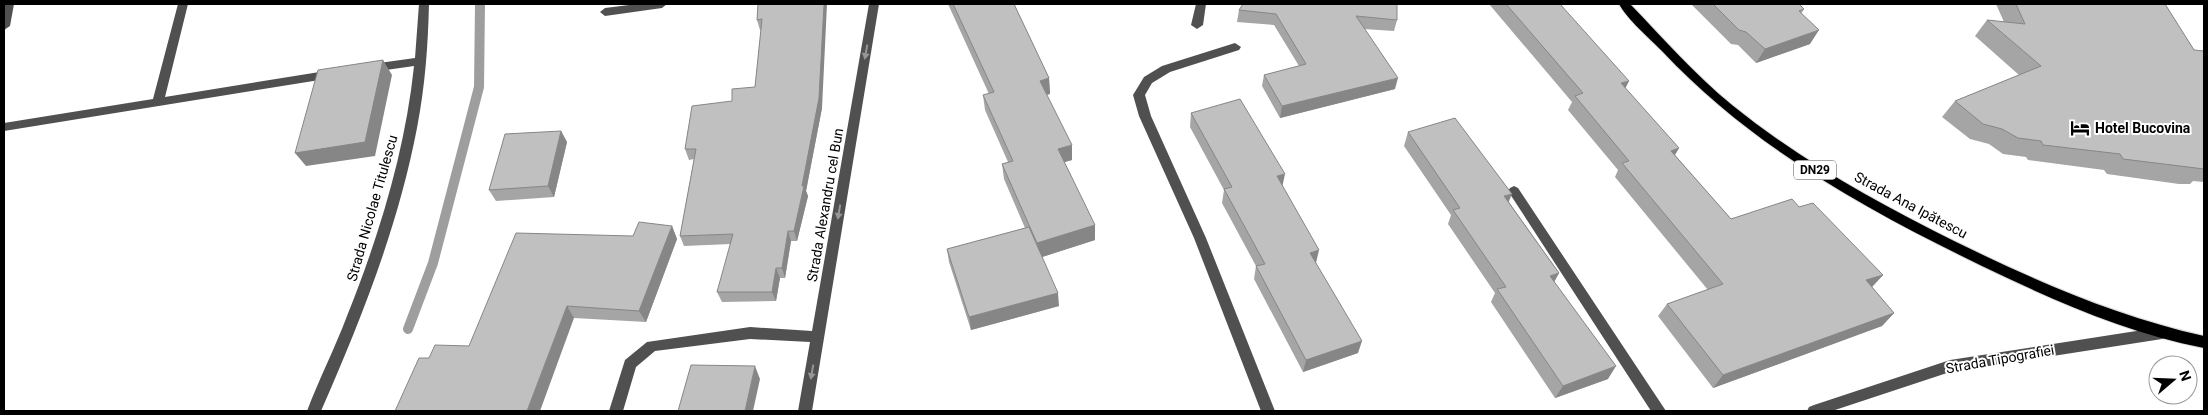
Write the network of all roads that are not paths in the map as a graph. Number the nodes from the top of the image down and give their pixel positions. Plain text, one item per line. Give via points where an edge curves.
1 (9, 4) edge
2 (183, 4) edge
3 (424, 4) edge
4 (662, 4) edge
5 (874, 4) edge
6 (1201, 4) edge
7 (1624, 4) edge
8 (606, 12) dead end
9 (1197, 25) dead end
10 (4, 26) edge
11 (1235, 47) dead end
12 (420, 61) junction
13 (362, 70) edge
14 (342, 73) edge
15 (158, 101) junction
16 (4, 127) edge
17 (1514, 191) dead end
18 (2162, 333) junction
19 (818, 336) junction
20 (2204, 342) edge
21 (314, 411) edge
22 (616, 411) edge
23 (805, 411) edge
24 (1268, 411) edge
25 (1659, 411) edge
26 (1814, 411) edge

1 - 10 street
2 - 15 street
3 - 12 street, Strada Nicolae Titulescu
4 - 8 street
5 -> 19 street, Strada Alexandru cel Bun
6 - 9 street
7 - 18 main road, Strada Ana Ipătescu / DN29 via 1728,108 1833,182 1902,222 2040,289 2099,313
11 - 24 street via 1166,69 1148,80 1139,95
12 - 13 street
12 - 21 street, Strada Nicolae Titulescu via 407,148 375,261
14 - 15 street
15 - 16 street
17 - 25 street
18 - 20 main road, Strada Ana Ipătescu / DN29
18 - 26 street, Strada Tipografiei via 1950,366
19 - 22 street via 750,333 652,346 630,364
19 -> 23 street, Strada Alexandru cel Bun

